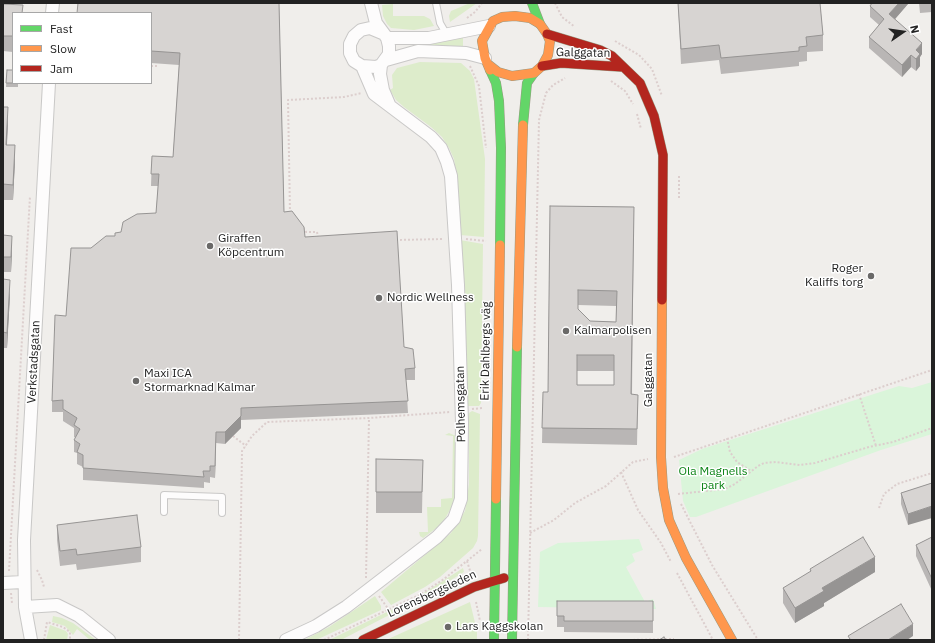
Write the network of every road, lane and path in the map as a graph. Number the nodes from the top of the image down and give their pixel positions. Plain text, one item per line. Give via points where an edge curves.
1 (371, 3) edge
2 (436, 3) edge
3 (482, 3) edge
4 (532, 3) edge
5 (555, 3) edge
6 (501, 8) dead end
7 (466, 18) dead end
8 (491, 24) junction
9 (540, 24) junction
10 (361, 30) junction
11 (580, 30) dead end
12 (547, 34) junction
13 (384, 35) junction
14 (447, 35) junction
15 (487, 61) junction
16 (384, 62) junction
17 (468, 63) dead end
18 (152, 66) edge
19 (157, 66) dead end
20 (362, 66) junction
21 (542, 66) junction
22 (623, 67) junction
23 (534, 73) junction
24 (569, 77) dead end
25 (605, 79) dead end
26 (48, 84) edge
27 (288, 100) dead end
28 (390, 105) junction
29 (642, 131) dead end
30 (486, 155) dead end
31 (290, 220) edge
32 (302, 226) edge
33 (455, 238) junction
34 (390, 240) edge
35 (318, 242) edge
36 (486, 248) dead end
37 (932, 370) edge
38 (859, 394) junction
39 (483, 400) dead end
40 (461, 411) junction
41 (369, 418) junction
42 (932, 428) edge
43 (233, 436) dead end
44 (727, 438) junction
45 (246, 446) junction
46 (876, 446) junction
47 (676, 457) junction
48 (661, 458) junction
49 (676, 464) dead end
50 (751, 471) junction
51 (621, 472) junction
52 (932, 473) edge
53 (678, 487) dead end
54 (678, 494) junction
55 (879, 508) dead end
56 (164, 512) dead end
57 (222, 513) dead end
58 (530, 533) junction
59 (481, 549) dead end
60 (672, 563) dead end
61 (675, 570) dead end
62 (513, 576) junction
63 (494, 579) junction
64 (23, 582) junction
65 (3, 583) edge
66 (372, 586) junction
67 (477, 604) dead end
68 (25, 607) junction
69 (389, 610) junction
70 (480, 622) dead end
71 (674, 639) dead end
72 (31, 640) edge
73 (44, 640) edge
74 (70, 640) edge
75 (109, 640) edge
76 (239, 640) edge
77 (286, 640) edge
78 (324, 640) edge
79 (363, 640) edge
80 (494, 640) edge
81 (512, 640) edge
82 (528, 640) edge
83 (629, 640) edge
84 (633, 640) edge
85 (713, 640) edge
86 (732, 640) edge
87 (758, 640) edge

1 - 10 street
1 - 13 street via 376,22
2 - 14 lane via 440,23
3 - 7 path
4 - 9 main road
5 - 11 path via 562,17
6 - 8 main road, Erik Dahlbergs väg
8 - 9 main road via 502,17 515,16 530,18
8 - 14 street
8 - 15 main road, Erik Dahlbergs väg via 482,41
9 - 12 main road
10 - 13 street via 370,28
10 - 20 street via 350,44 352,57
12 - 21 main road via 550,48
12 - 22 main road, Galggatan via 600,50 612,56
13 - 14 street via 406,39
13 - 16 street via 390,46
15 - 16 street via 466,53 418,51
15 - 23 main road via 498,72 512,76
15 - 63 main road, Erik Dahlbergs väg via 496,83 499,100 501,148
16 - 20 street via 370,68
16 - 28 street, Polhemsgatan via 380,74 382,88
17 - 30 path via 479,86
18 - 19 path
20 - 28 street, Polhemsgatan via 374,94
21 - 22 main road, Galggatan via 560,63
21 - 23 main road
22 - 48 main road, Galggatan via 643,88 654,116 663,156
23 - 62 main road via 527,83 524,94 520,146
24 - 58 path via 558,81 546,93 540,120
25 - 29 path via 616,83 625,91
26 - 64 street, Verkstadsgatan
27 - 31 path
28 - 33 street, Polhemsgatan via 431,137 447,162 451,176
32 - 35 path via 306,232 318,232
33 - 34 path
33 - 36 path via 486,241
33 - 40 street, Polhemsgatan
37 - 38 path
38 - 44 path
38 - 46 path
39 - 40 path via 483,408
40 - 41 path
40 - 66 street, Polhemsgatan via 461,499 454,519 437,536
41 - 45 path via 267,422 252,436
41 - 66 path via 366,577
42 - 46 path
43 - 45 path
44 - 47 path
44 - 50 path via 730,452 738,462
45 - 76 path via 242,451
46 - 50 path via 832,460 800,466 764,463
47 - 48 path
47 - 49 path
48 - 51 path via 633,462
48 - 86 main road, Galggatan via 662,488 669,520 686,558
50 - 54 path via 725,489
51 - 58 path via 606,486
51 - 60 path via 638,510
52 - 55 path via 897,484 884,494
53 - 54 path
54 - 87 path via 712,565
56 - 57 lane via 164,496 186,496 222,497
58 - 82 path
59 - 69 path via 444,579
61 - 85 path
62 - 63 main road, Lorensbergsleden
62 - 81 main road
63 - 79 main road, Lorensbergsleden
63 - 80 main road, Erik Dahlbergs väg
64 - 65 street
64 - 68 street, Verkstadsgatan
66 - 69 path
66 - 77 street, Polhemsgatan via 316,626
67 - 70 path
68 - 72 street, Verkstadsgatan
68 - 75 street via 57,605 79,616
69 - 78 path
71 - 84 path
73 - 74 path via 47,622 70,632
83 - 84 path

